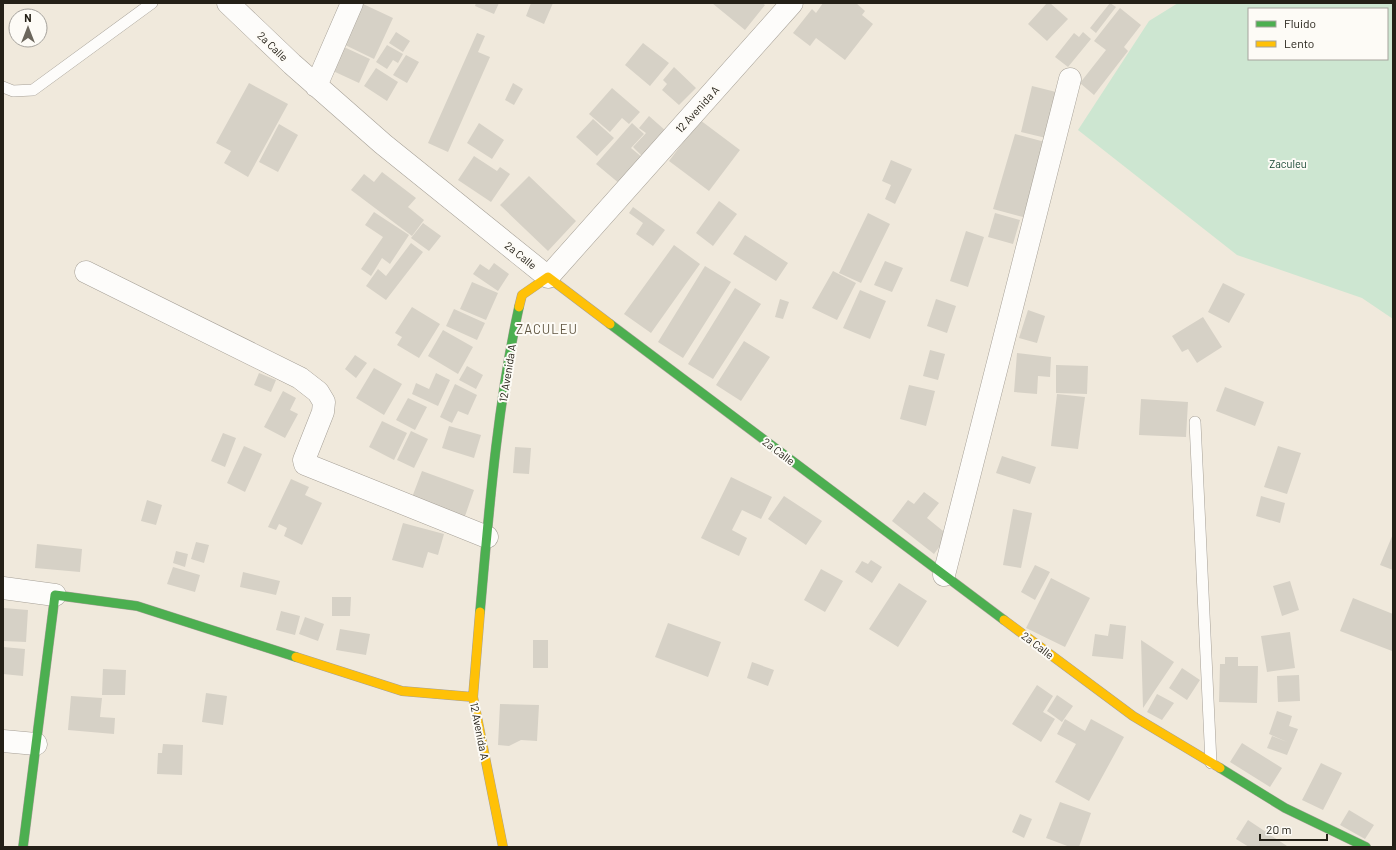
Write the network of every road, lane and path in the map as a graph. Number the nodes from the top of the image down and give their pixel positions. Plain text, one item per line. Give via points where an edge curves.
1 (152, 3) edge
2 (228, 3) edge
3 (352, 3) edge
4 (792, 3) edge
5 (1070, 79) dead end
6 (316, 86) junction
7 (3, 87) edge
8 (86, 272) dead end
9 (548, 277) junction
10 (1195, 422) dead end
11 (487, 537) junction
12 (944, 575) junction
13 (3, 588) edge
14 (55, 595) junction
15 (473, 697) junction
16 (3, 741) edge
17 (36, 744) junction
18 (1211, 763) junction
19 (23, 847) edge
20 (503, 847) edge
21 (1366, 847) edge

1 - 7 lane via 33,90 12,91
2 - 6 street, 2a Calle
3 - 6 street
4 - 9 street, 12 Avenida A
5 - 12 street
6 - 9 street, 2a Calle via 383,144
8 - 11 street via 300,378 318,392 324,402 324,412 304,460 306,464
9 - 11 street, 12 Avenida A via 522,295 517,316 509,353 494,460
9 - 12 street, 2a Calle
10 - 18 lane
11 - 15 street, 12 Avenida A
12 - 18 street, 2a Calle via 1133,716
13 - 14 street
14 - 15 street via 137,606 402,691
14 - 17 street
15 - 20 street, 12 Avenida A
16 - 17 street
17 - 19 street
18 - 21 street, 2a Calle via 1285,808

